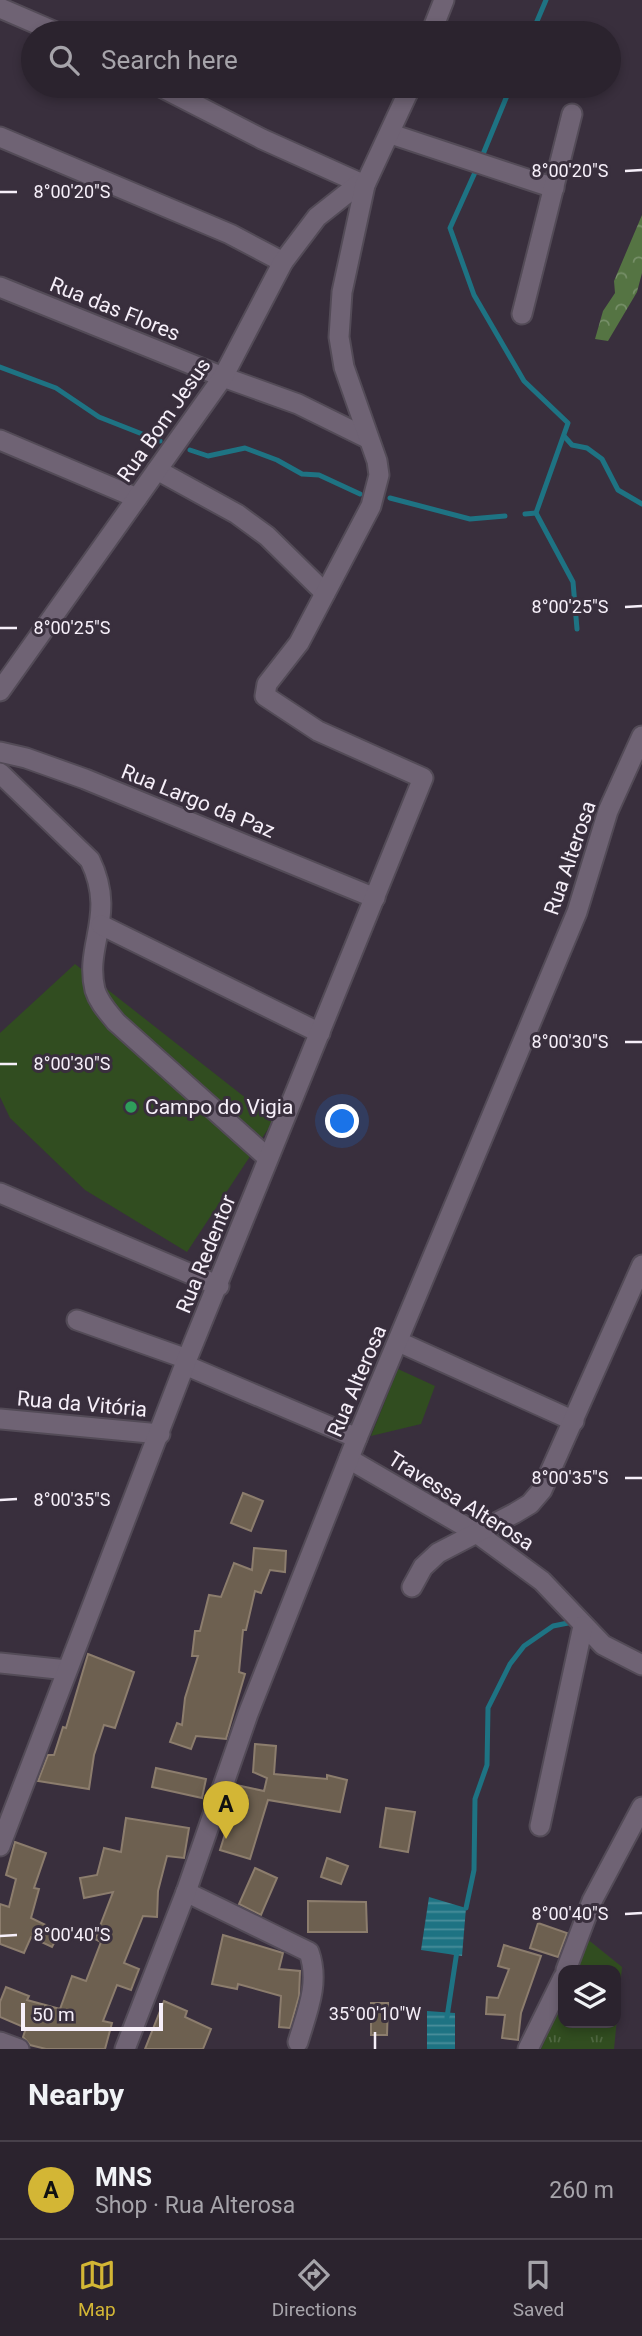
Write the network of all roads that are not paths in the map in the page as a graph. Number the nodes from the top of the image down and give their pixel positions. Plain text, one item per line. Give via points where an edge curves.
1 (444, 0) edge
2 (0, 8) edge
3 (30, 21) edge
4 (436, 21) edge
5 (182, 98) edge
6 (406, 98) edge
7 (572, 114) dead end
8 (391, 134) junction
9 (0, 137) edge
10 (363, 184) junction
11 (554, 188) junction
12 (283, 262) junction
13 (0, 287) edge
14 (522, 314) dead end
15 (223, 377) junction
16 (367, 438) junction
17 (0, 440) edge
18 (157, 470) junction
19 (137, 498) junction
20 (326, 593) junction
21 (0, 691) edge
22 (642, 736) edge
23 (0, 752) edge
24 (0, 773) edge
25 (375, 898) junction
26 (101, 925) junction
27 (320, 1032) junction
28 (268, 1158) junction
29 (0, 1194) edge
30 (642, 1265) edge
31 (219, 1286) junction
32 (76, 1320) dead end
33 (399, 1342) junction
34 (186, 1362) junction
35 (0, 1419) edge
36 (574, 1421) junction
37 (160, 1434) junction
38 (357, 1438) junction
39 (349, 1459) junction
40 (478, 1534) junction
41 (412, 1587) dead end
42 (583, 1626) junction
43 (0, 1663) edge
44 (642, 1665) edge
45 (67, 1670) junction
46 (642, 1807) edge
47 (540, 1826) dead end
48 (0, 1846) edge
49 (186, 1892) junction
50 (568, 1965) edge
51 (558, 1988) edge
52 (0, 2042) edge
53 (298, 2042) dead end
54 (19, 2049) edge
55 (125, 2049) edge
56 (528, 2049) edge

1 - 4 street
2 - 3 street
5 - 10 street
6 - 8 street
7 - 11 street
8 - 10 street
8 - 11 street
9 - 12 street via 230,234
10 - 12 street, Rua Bom Jesus via 317,217
10 - 16 street via 344,279 339,337
11 - 14 street
12 - 15 street, Rua Bom Jesus
13 - 15 street, Rua das Flores
15 - 16 street, Rua das Flores via 298,404
15 - 18 street, Rua Bom Jesus
16 - 20 street via 377,461 376,489
17 - 19 street
18 - 19 street, Rua Bom Jesus
18 - 20 street via 237,514
19 - 21 street, Rua Bom Jesus
20 - 25 street, Rua Redentor via 299,643 267,684 265,696 318,731 423,778
22 - 33 street, Rua Alterosa via 608,811 577,912
23 - 25 street, Rua Largo da Paz via 86,779
24 - 26 street via 90,860 102,892
25 - 27 street, Rua Redentor
26 - 27 street
26 - 28 street via 93,975 102,1005
27 - 28 street, Rua Redentor
28 - 31 street, Rua Redentor
29 - 31 street
30 - 36 street
31 - 34 street, Rua Redentor
32 - 34 street
33 - 36 street
33 - 38 street, Rua Alterosa
34 - 37 street, Rua Redentor
34 - 38 street
35 - 37 street, Rua da Vitória
36 - 40 street via 536,1497
37 - 45 street, Rua Redentor
38 - 39 street, Rua Alterosa
39 - 40 street, Travessa Alterosa
39 - 49 street, Rua Alterosa via 248,1714
40 - 41 street via 438,1553
40 - 42 street, Travessa Alterosa via 542,1581
42 - 44 street, Travessa Alterosa via 603,1645
42 - 47 street
43 - 45 street
45 - 48 street, Rua Redentor
46 - 50 street via 592,1901
49 - 53 street via 309,1952 315,1968 314,1988
49 - 55 street, Rua Alterosa
51 - 56 street
52 - 54 street

